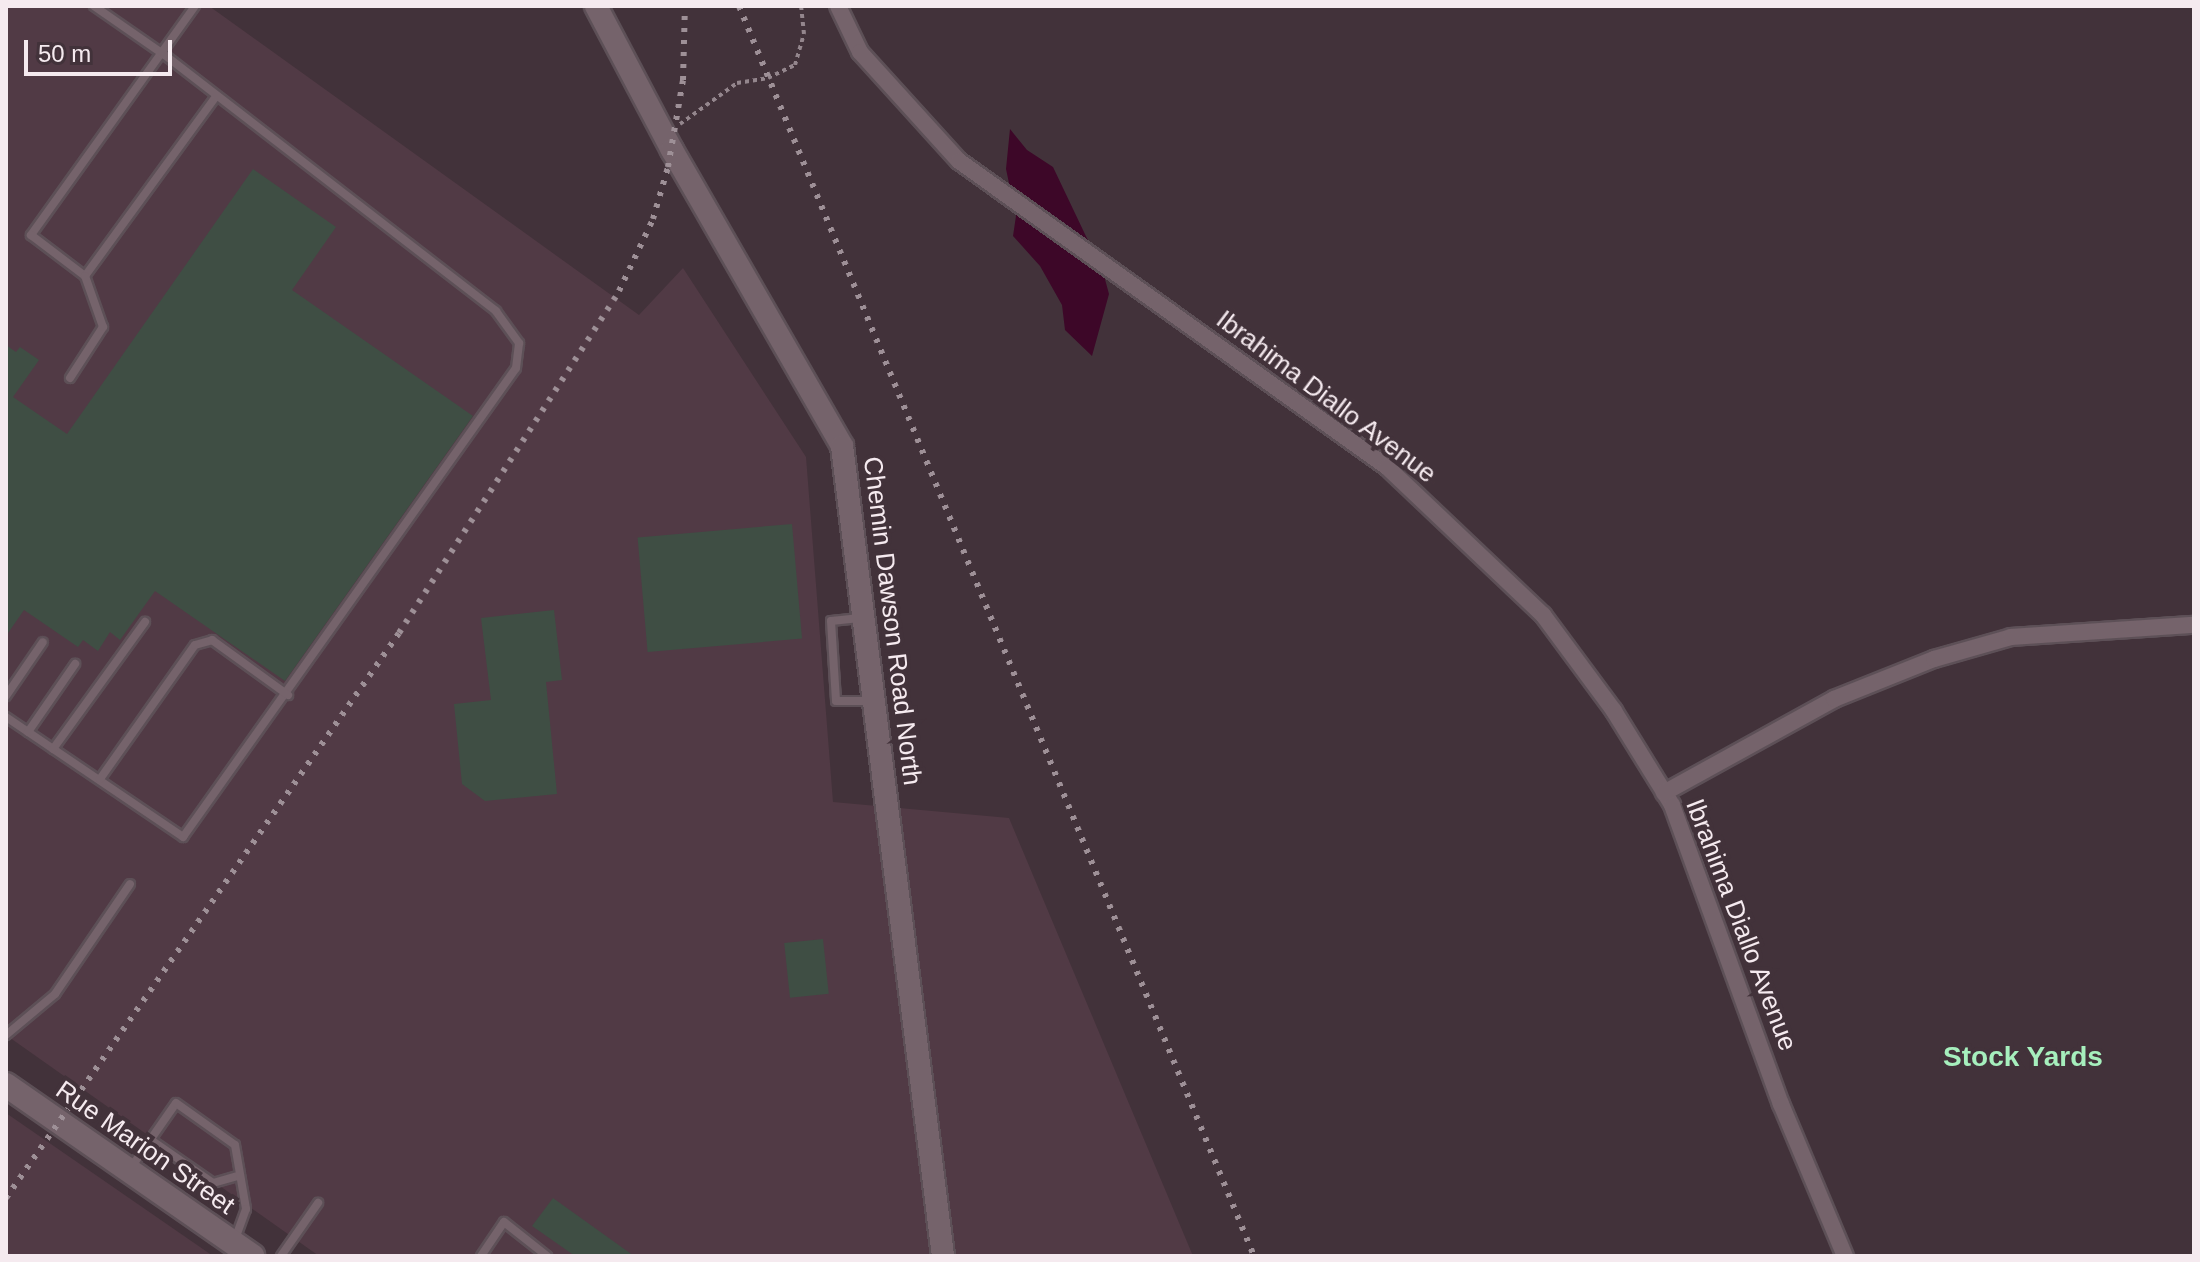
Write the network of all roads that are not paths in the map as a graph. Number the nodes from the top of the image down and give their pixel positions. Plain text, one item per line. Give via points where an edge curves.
1 (94, 6) edge
2 (195, 6) edge
3 (596, 6) edge
4 (838, 6) edge
5 (163, 54) junction
6 (215, 98) junction
7 (85, 276) junction
8 (70, 378) dead end
9 (864, 618) junction
10 (145, 622) dead end
11 (2194, 625) edge
12 (43, 642) dead end
13 (75, 664) dead end
14 (288, 695) junction
15 (6, 696) edge
16 (874, 701) junction
17 (6, 717) edge
18 (28, 732) junction
19 (53, 749) junction
20 (100, 779) junction
21 (1664, 793) junction
22 (130, 884) dead end
23 (6, 1035) edge
24 (6, 1085) edge
25 (151, 1140) junction
26 (129, 1171) junction
27 (238, 1176) junction
28 (318, 1203) dead end
29 (243, 1250) edge
30 (281, 1256) edge
31 (481, 1256) edge
32 (547, 1256) edge
33 (943, 1256) edge
34 (1845, 1256) edge

1 - 5 lane
2 - 5 lane
3 - 9 street, Chemin Dawson Road North via 842,446
4 - 21 street, Ibrahima Diallo Avenue via 860,52 959,161 1387,467 1465,537 1543,615 1614,711
5 - 6 lane
5 - 7 lane via 31,235
6 - 7 lane
6 - 14 lane via 413,244 496,311 519,343 516,368
7 - 8 lane via 103,327
9 - 16 street, Chemin Dawson Road North
9 - 16 lane via 831,621 836,701
10 - 19 lane
11 - 21 street via 2011,637 1934,659 1834,699
12 - 15 lane
13 - 18 lane
14 - 20 lane via 212,640 195,645
14 - 20 lane via 183,837
16 - 33 street, Chemin Dawson Road North
17 - 18 lane
18 - 19 lane
19 - 20 lane
21 - 34 street, Ibrahima Diallo Avenue via 1728,950 1781,1104
22 - 23 lane via 55,994
24 - 26 main road, Rue Marion Street
25 - 26 lane
25 - 27 lane via 213,1183
25 - 27 lane via 176,1103 235,1145
26 - 29 main road, Rue Marion Street
27 - 29 lane via 246,1209
28 - 30 lane
31 - 32 lane via 504,1222

